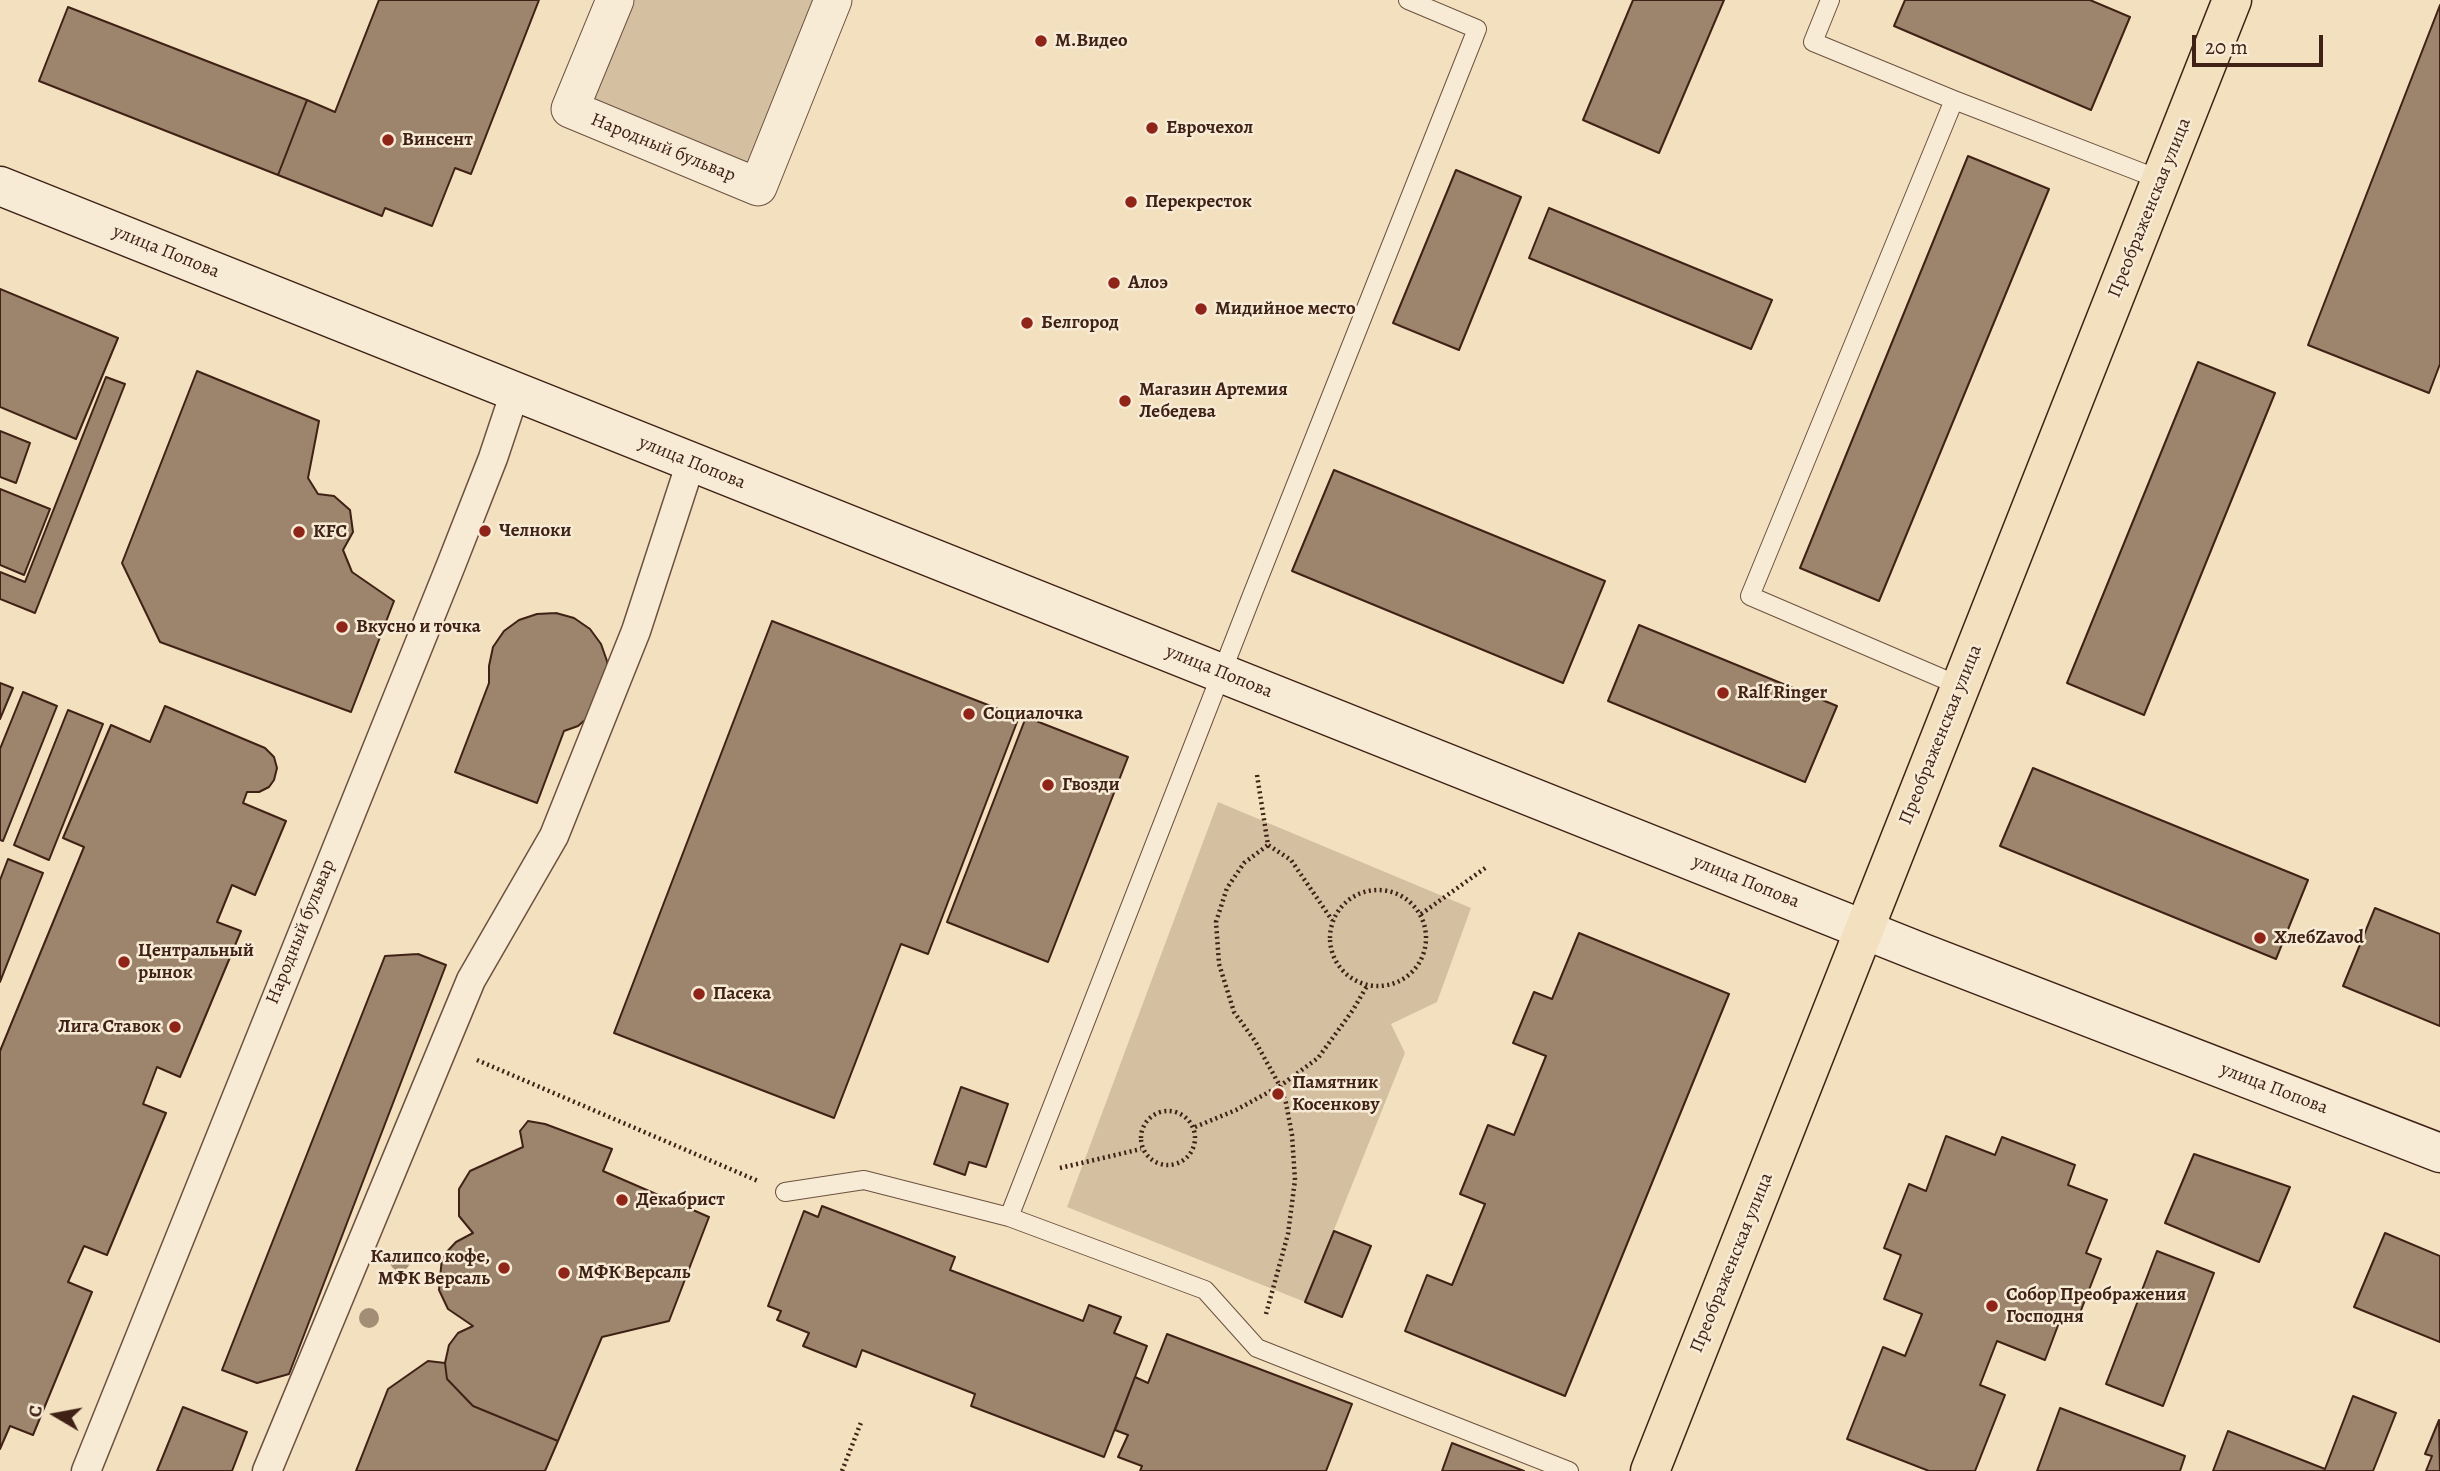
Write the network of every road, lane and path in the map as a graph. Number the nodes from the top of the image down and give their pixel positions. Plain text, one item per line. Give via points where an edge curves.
1 (615, 0) edge
2 (833, 0) edge
3 (1408, 0) edge
4 (1830, 0) edge
5 (2232, 0) edge
6 (1954, 100) junction
7 (2161, 180) junction
8 (0, 186) edge
9 (515, 392) junction
10 (691, 462) junction
11 (1221, 673) junction
12 (1960, 685) junction
13 (1257, 775) dead end
14 (1268, 845) junction
15 (1488, 866) dead end
16 (1421, 914) junction
17 (1332, 920) junction
18 (1864, 929) junction
19 (1367, 986) junction
20 (444, 1046) junction
21 (1280, 1086) junction
22 (1195, 1127) junction
23 (1141, 1149) junction
24 (2440, 1153) edge
25 (1024, 1177) junction
26 (785, 1192) joint
27 (1009, 1217) junction
28 (1257, 1348) junction
29 (862, 1420) dead end
30 (86, 1471) edge
31 (267, 1471) edge
32 (842, 1471) edge
33 (1569, 1471) edge
34 (1650, 1471) edge

1 - 2 street, Народный бульвар via 570,109 758,187
3 - 11 lane via 1477,29
4 - 6 lane via 1813,41
5 - 7 main road, Преображенская улица
6 - 7 lane
6 - 12 lane via 1750,596
7 - 12 main road, Преображенская улица
8 - 9 main road, улица Попова
9 - 10 main road, улица Попова
9 - 30 street, Народный бульвар via 493,458
10 - 11 main road, улица Попова
10 - 20 street via 636,631 554,836 471,980
11 - 18 main road, улица Попова
11 - 25 lane
12 - 18 main road, Преображенская улица
13 - 14 path
14 - 17 path via 1291,860
14 - 21 path via 1244,863 1227,888 1216,922 1219,964 1234,1012
15 - 16 path
16 - 17 path via 1402,894 1374,888 1348,898
16 - 19 path via 1427,941 1418,967 1395,984
17 - 19 path via 1330,948 1343,972
18 - 24 main road, улица Попова
18 - 34 main road, Преображенская улица
19 - 21 path via 1318,1058
20 - 26 path
20 - 31 street
21 - 22 path
21 - 28 path via 1292,1135 1295,1180 1288,1234
22 - 23 path via 1195,1149 1179,1165 1157,1165
22 - 23 path via 1179,1111 1157,1111 1141,1127
23 - 25 path
25 - 27 lane
26 - 27 lane via 864,1180
27 - 28 lane via 1205,1290
28 - 33 lane
29 - 32 path

